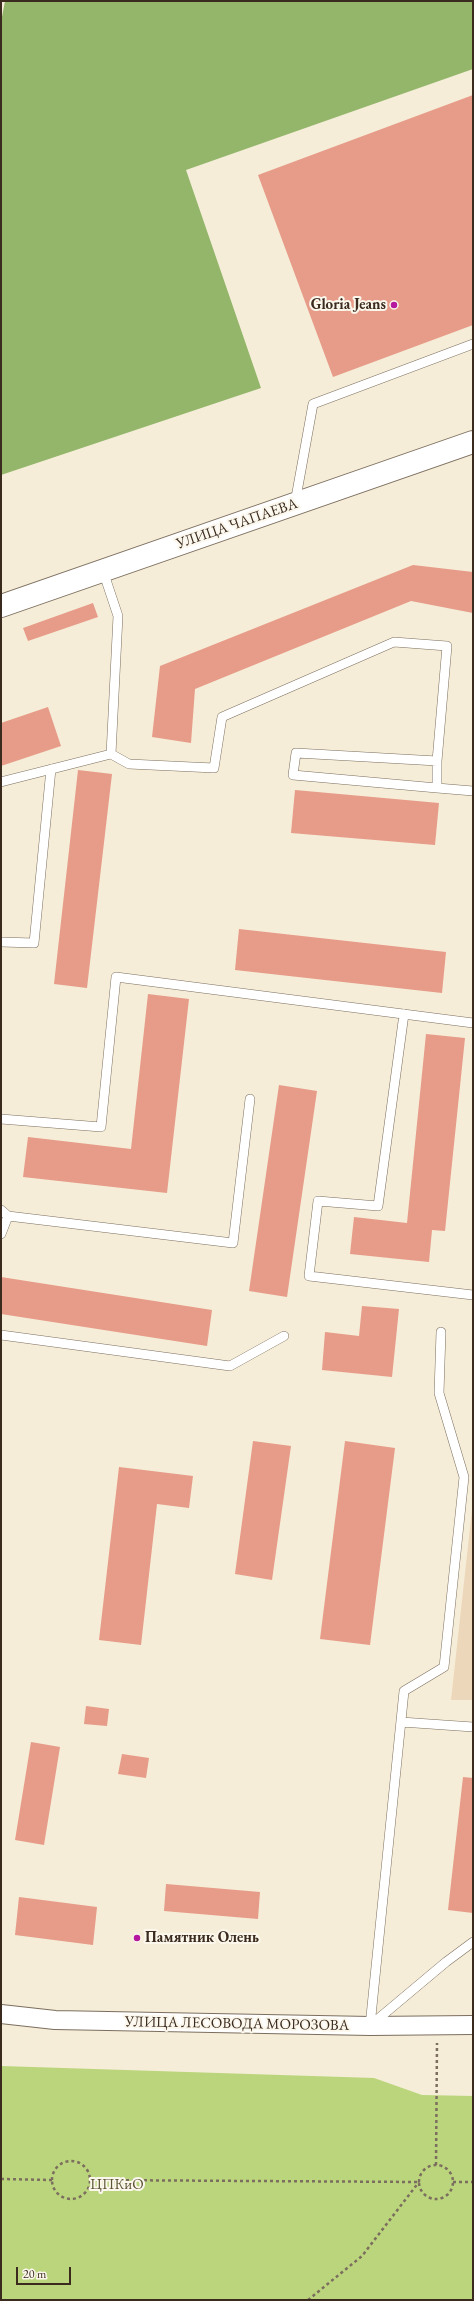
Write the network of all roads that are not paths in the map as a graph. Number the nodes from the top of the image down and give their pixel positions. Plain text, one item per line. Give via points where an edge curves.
1 (473, 344) edge
2 (473, 442) edge
3 (295, 504) junction
4 (103, 571) junction
5 (1, 606) edge
6 (111, 754) junction
7 (437, 760) junction
8 (51, 769) junction
9 (1, 782) edge
10 (437, 788) junction
11 (473, 791) edge
12 (1, 942) edge
13 (404, 1014) junction
14 (473, 1023) edge
15 (250, 1099) dead end
16 (1, 1119) edge
17 (5, 1213) edge
18 (1, 1234) edge
19 (473, 1295) edge
20 (441, 1332) dead end
21 (1, 1335) edge
22 (284, 1336) dead end
23 (401, 1722) junction
24 (473, 1727) edge
25 (473, 1942) edge
26 (1, 2014) edge
27 (473, 2025) edge
28 (370, 2026) junction

1 - 3 lane via 313,404
2 - 3 main road, УЛИЦА ЧАПАЕВА
3 - 4 main road, УЛИЦА ЧАПАЕВА
4 - 5 main road, УЛИЦА ЧАПАЕВА
4 - 6 lane via 118,616
6 - 7 lane via 129,764 214,768 222,717 394,642 447,646
6 - 8 lane
7 - 10 lane
7 - 10 lane via 296,753 293,775
8 - 9 lane
8 - 12 lane via 34,943
10 - 11 lane
13 - 14 lane
13 - 16 lane via 116,977 101,1127
13 - 19 lane via 378,1206 318,1201 309,1276
15 - 17 lane via 233,1243
17 - 18 lane
20 - 23 lane via 439,1393 464,1477 464,1485 444,1667 404,1691
21 - 22 lane via 230,1366
23 - 24 lane
23 - 28 lane
25 - 28 lane
26 - 28 street, УЛИЦА ЛЕСОВОДА МОРОЗОВА via 55,2020
27 - 28 street, УЛИЦА ЛЕСОВОДА МОРОЗОВА

